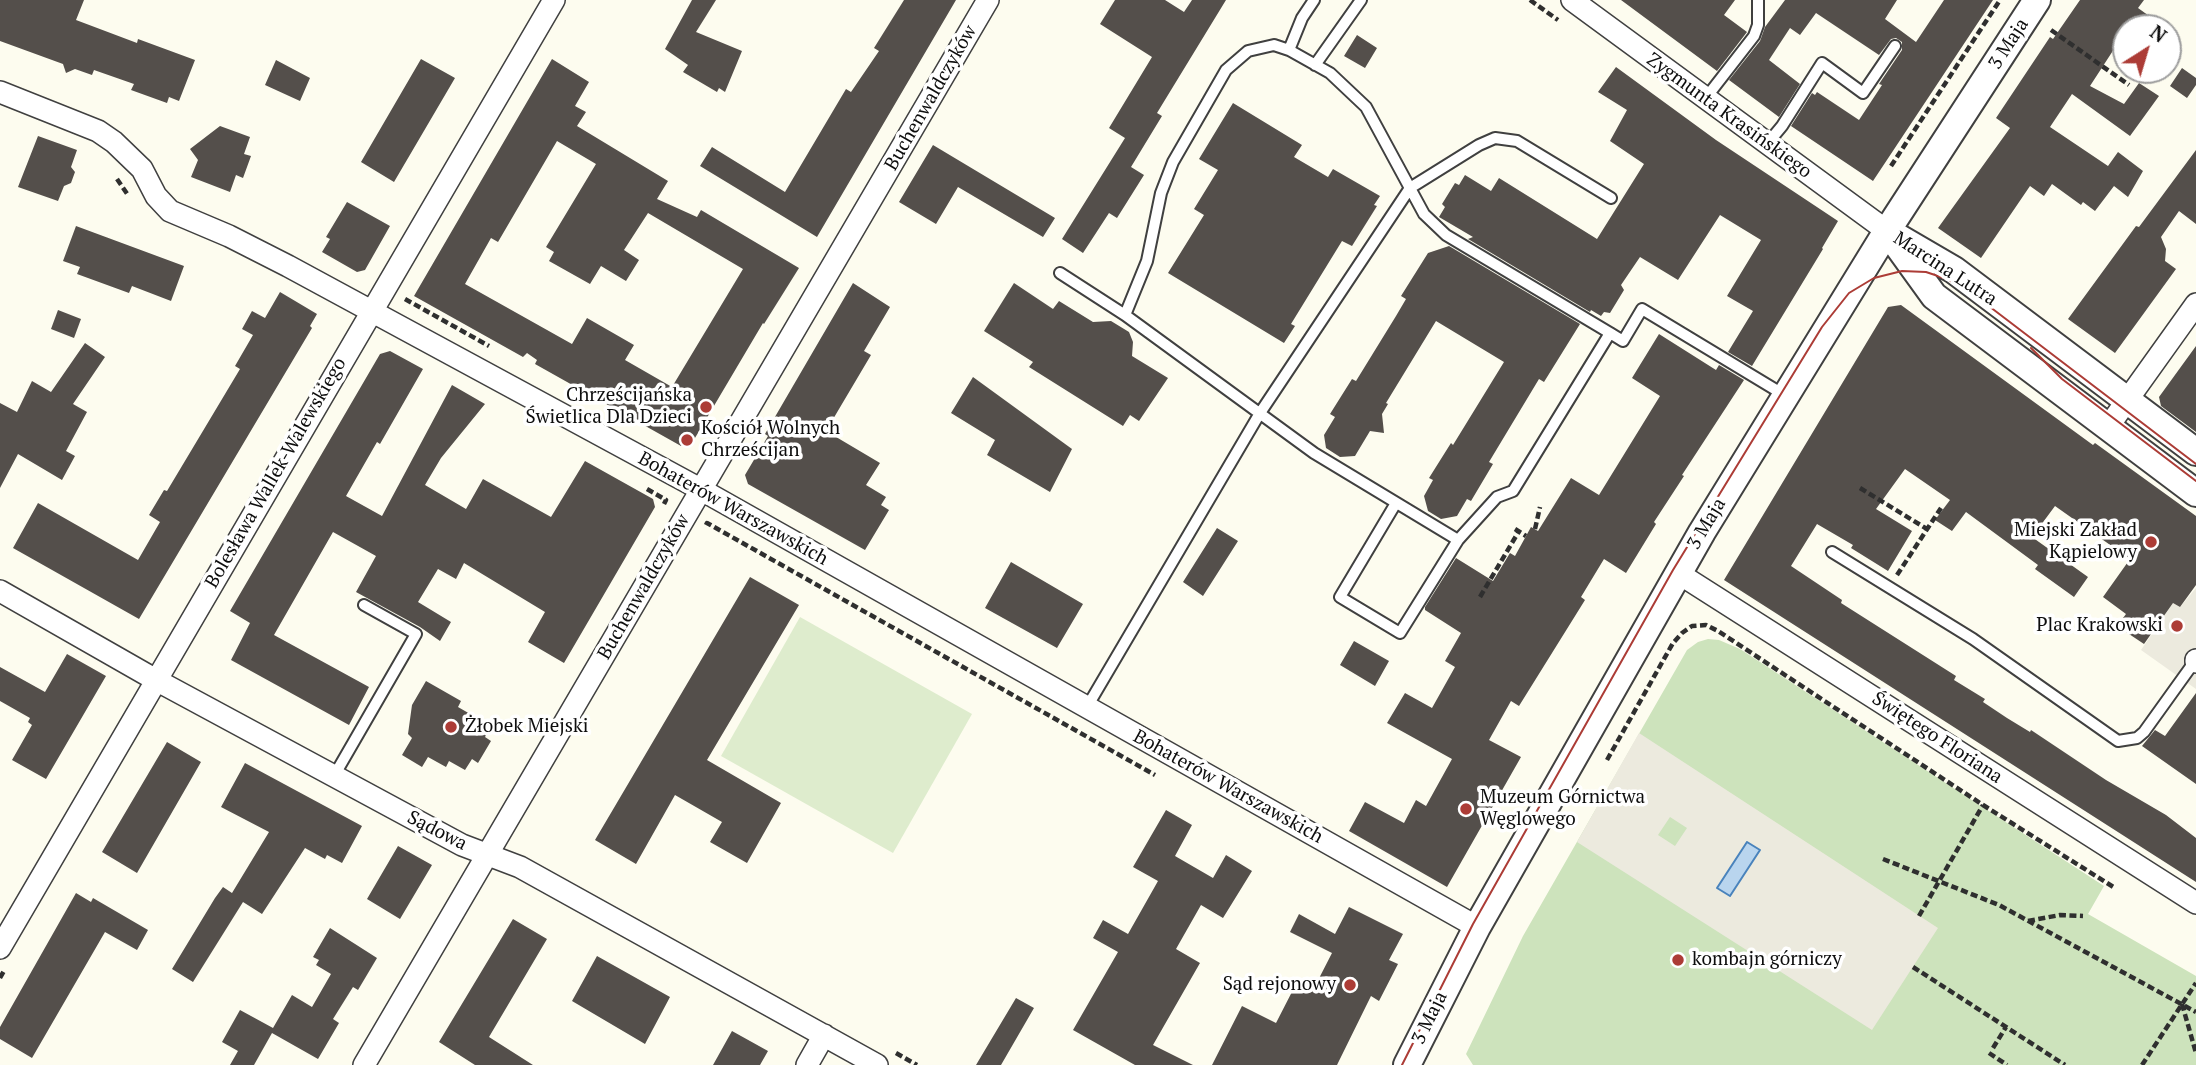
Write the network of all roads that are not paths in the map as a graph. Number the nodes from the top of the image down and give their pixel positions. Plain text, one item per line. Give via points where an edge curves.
1 (554, 0) edge
2 (988, 0) edge
3 (1314, 0) edge
4 (1361, 0) edge
5 (1572, 0) edge
6 (1758, 0) edge
7 (2037, 0) edge
8 (1895, 46) dead end
9 (1289, 50) junction
10 (1315, 65) junction
11 (0, 92) edge
12 (1705, 99) junction
13 (1767, 144) junction
14 (1410, 188) junction
15 (1611, 198) dead end
16 (1887, 231) junction
17 (1060, 273) dead end
18 (2196, 304) edge
19 (371, 310) junction
20 (1125, 315) junction
21 (1609, 333) junction
22 (1786, 396) junction
23 (2127, 400) junction
24 (1260, 413) junction
25 (2108, 427) junction
26 (2196, 452) edge
27 (700, 489) junction
28 (2196, 493) edge
29 (1396, 503) junction
30 (1458, 540) junction
31 (1832, 552) dead end
32 (1678, 573) junction
33 (0, 591) edge
34 (364, 605) dead end
35 (2196, 661) edge
36 (156, 680) junction
37 (1087, 708) junction
38 (334, 776) junction
39 (488, 855) junction
40 (2196, 903) edge
41 (1477, 927) junction
42 (4, 957) edge
43 (824, 1035) junction
44 (885, 1058) edge
45 (364, 1065) edge
46 (807, 1065) edge
47 (1407, 1065) edge

1 - 19 street, Bolesława Wallek-Walewskiego
2 - 27 street, Buchenwaldczyków
3 - 9 lane
4 - 10 lane
5 - 12 street, Zygmunta Krasińskiego
6 - 12 lane via 1754,36
7 - 16 street, 3 Maja
8 - 13 lane via 1863,93 1822,63
9 - 10 lane
9 - 20 lane via 1274,45 1248,51 1226,70 1173,162 1161,193 1147,261
10 - 14 lane via 1366,107
11 - 19 street, Bohaterów Warszawskich via 98,131 114,142 142,169 170,211 229,236
12 - 13 street, Zygmunta Krasińskiego
13 - 16 street, Zygmunta Krasińskiego
14 - 15 lane via 1495,138 1517,141
14 - 21 lane via 1424,214 1446,235
14 - 24 lane
16 - 22 street, 3 Maja
16 - 23 street, Marcina Lutra via 1954,270
16 - 25 street, Marcina Lutra via 1934,296
17 - 20 lane
18 - 23 street
19 - 27 street, Bohaterów Warszawskich
19 - 36 street, Bolesława Wallek-Walewskiego
20 - 24 lane
21 - 22 lane via 1623,341 1642,309
21 - 30 lane via 1513,491 1497,497
22 - 32 street, 3 Maja
23 - 25 street
23 - 26 street, Marcina Lutra
24 - 29 lane via 1314,453
24 - 37 lane
25 - 28 street, Marcina Lutra
27 - 37 street, Bohaterów Warszawskich
27 - 39 street, Buchenwaldczyków
29 - 30 lane
29 - 30 lane via 1340,597 1400,634
31 - 35 lane via 2024,674 2118,741 2144,732
32 - 40 street, Świętego Floriana
32 - 41 street, 3 Maja
33 - 36 street, Sądowa
34 - 38 lane via 416,634
36 - 38 street, Sądowa
36 - 42 street, Bolesława Wallek-Walewskiego
37 - 41 street, Bohaterów Warszawskich
38 - 39 street, Sądowa
39 - 43 street, Sądowa via 520,867
39 - 45 street, Buchenwaldczyków
41 - 47 street, 3 Maja
43 - 44 street, Sądowa
43 - 46 street

